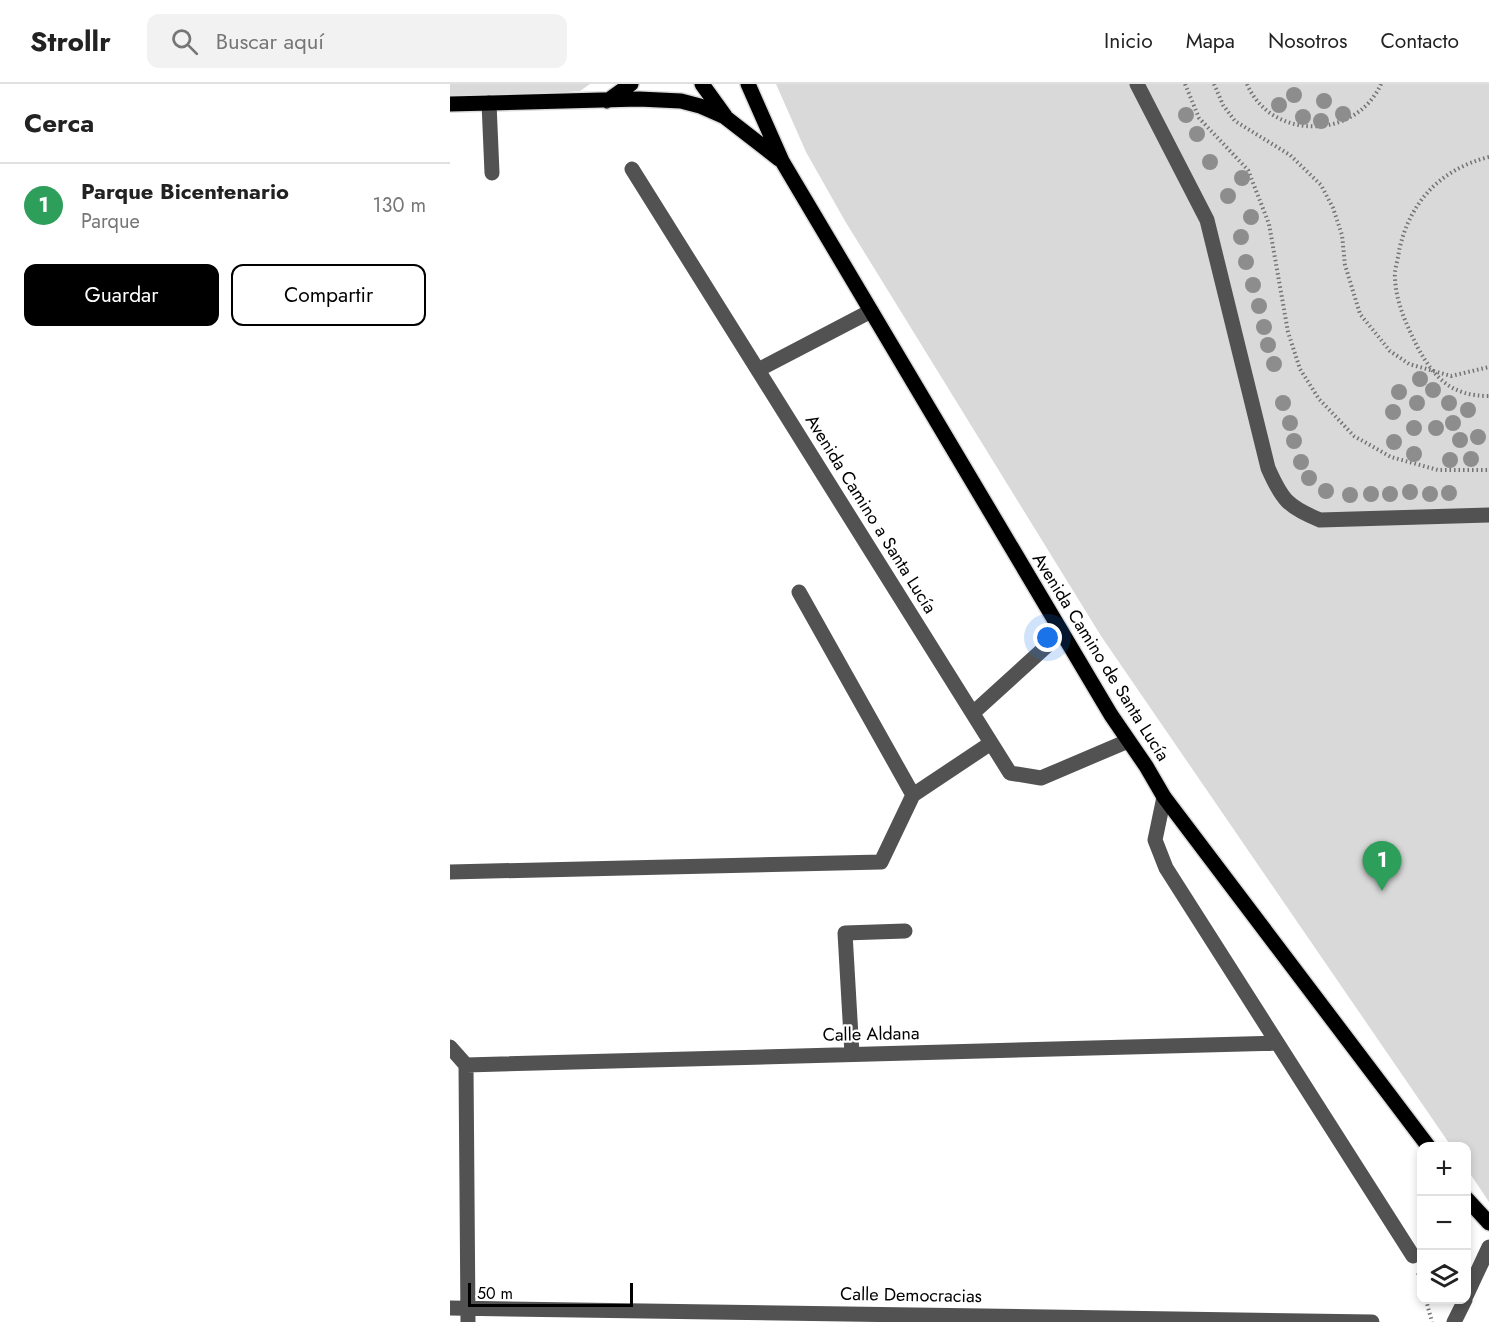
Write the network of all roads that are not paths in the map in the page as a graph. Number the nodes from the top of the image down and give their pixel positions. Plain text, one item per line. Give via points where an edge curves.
1 (631, 84) edge
2 (702, 84) edge
3 (748, 84) edge
4 (1137, 84) edge
5 (607, 101) junction
6 (489, 103) junction
7 (450, 104) edge
8 (725, 117) junction
9 (782, 161) junction
10 (632, 169) dead end
11 (492, 173) dead end
12 (870, 311) junction
13 (758, 370) junction
14 (1489, 515) edge
15 (798, 592) dead end
16 (1061, 633) junction
17 (973, 713) junction
18 (1128, 741) junction
19 (991, 743) junction
20 (913, 795) junction
21 (1164, 797) junction
22 (450, 872) edge
23 (905, 931) dead end
24 (1277, 1043) junction
25 (450, 1047) edge
26 (852, 1054) junction
27 (466, 1065) junction
28 (1425, 1142) edge
29 (1471, 1203) edge
30 (1489, 1223) edge
31 (1489, 1247) edge
32 (1413, 1256) dead end
33 (1471, 1287) edge
34 (1463, 1304) edge
35 (450, 1308) edge
36 (468, 1315) edge
37 (986, 1319) edge
38 (1372, 1322) edge
39 (1454, 1322) edge

1 - 5 main road
2 - 8 main road
3 - 9 main road, Avenida Camino de Santa Lucía
4 - 14 street via 1207,220 1268,468 1280,493 1297,510 1320,520
5 - 6 main road
5 - 8 main road via 681,101
6 - 7 main road
6 - 11 street
8 - 9 main road
9 - 12 main road, Avenida Camino de Santa Lucía
10 - 13 street, Avenida Camino a Santa Lucía
12 - 13 street
12 - 16 main road, Avenida Camino de Santa Lucía
13 - 17 street, Avenida Camino a Santa Lucía
15 - 20 street
16 - 17 street
16 - 18 main road, Avenida Camino de Santa Lucía
17 - 19 street, Avenida Camino a Santa Lucía
18 - 19 street, Avenida Camino a Santa Lucía via 1041,778 1010,773
18 - 21 main road, Avenida Camino de Santa Lucía
19 - 20 street
20 - 22 street via 881,862
21 - 24 street via 1155,840 1166,868
21 - 28 main road, Avenida Camino de Santa Lucía
23 - 26 street via 845,933
24 - 26 street, Calle Aldana
24 - 32 street
25 - 27 street
26 - 27 street, Calle Aldana
27 - 36 street
29 - 30 main road
31 - 33 street
34 - 39 street
35 - 36 street, Calle Democracias
36 - 37 street, Calle Democracias
37 - 38 street, Calle Democracias

